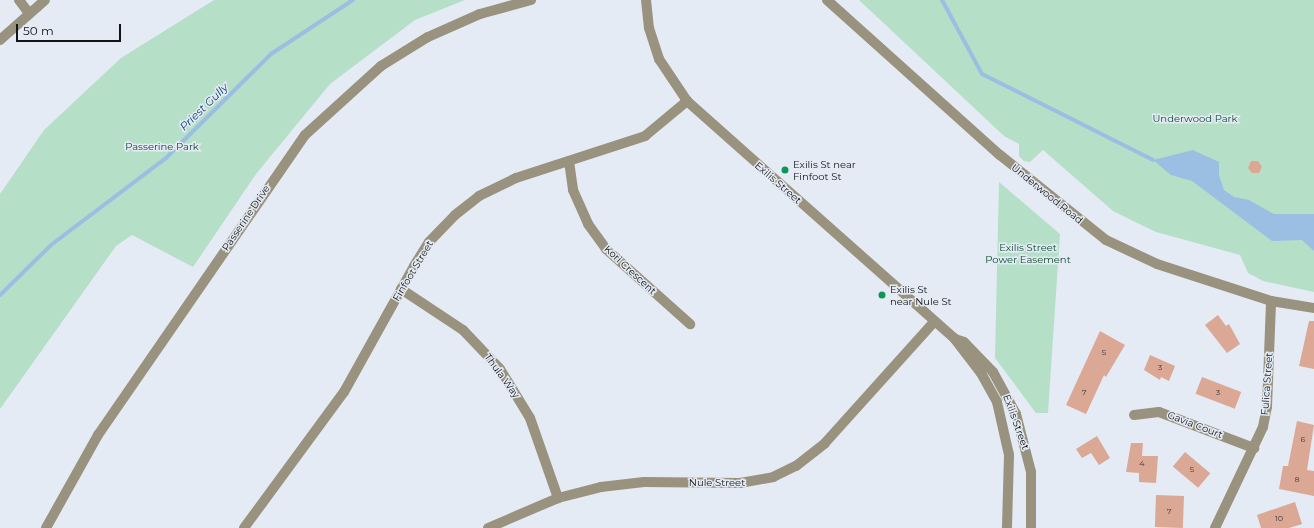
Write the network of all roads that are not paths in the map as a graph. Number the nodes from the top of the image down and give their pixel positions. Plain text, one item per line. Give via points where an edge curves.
1 (18, 0) edge
2 (45, 0) edge
3 (531, 0) edge
4 (646, 0) edge
5 (826, 0) edge
6 (28, 12) junction
7 (0, 40) edge
8 (687, 101) junction
9 (570, 161) junction
10 (401, 289) junction
11 (1271, 301) junction
12 (1314, 308) edge
13 (935, 321) junction
14 (690, 324) dead end
15 (954, 338) junction
16 (1134, 415) dead end
17 (1254, 448) junction
18 (558, 498) junction
19 (46, 528) edge
20 (244, 528) edge
21 (488, 528) edge
22 (1007, 528) edge
23 (1031, 528) edge
24 (1215, 528) edge

1 - 6 street
2 - 6 street
3 - 19 street, Passerine Drive via 480,14 428,38 381,66 305,134 98,435
4 - 8 street, Exilis Street via 649,28 659,59
5 - 11 street, Underwood Road via 1000,155 1106,240 1157,264
6 - 7 street
8 - 9 street, Finfoot Street via 645,136 611,150
8 - 13 street, Exilis Street
9 - 10 street, Finfoot Street via 542,168 479,196 429,242
9 - 14 street, Kori Crescent via 573,190 588,224 606,249
10 - 18 street, Thula Way via 463,330 500,369 530,418
10 - 20 street, Finfoot Street via 344,392
11 - 12 street, Underwood Road
11 - 17 street, Fulica Street via 1267,407
13 - 15 street, Exilis Street
13 - 18 street, Nule Street via 825,443 796,466 773,477 740,484 644,482
15 - 22 street, Exilis Street via 981,373 997,402 1009,455
15 - 23 street, Exilis Street via 964,342 993,372 1016,414 1031,472
16 - 17 street, Gavia Court via 1159,412
17 - 24 street, Fulica Street
18 - 21 street, Nule Street

